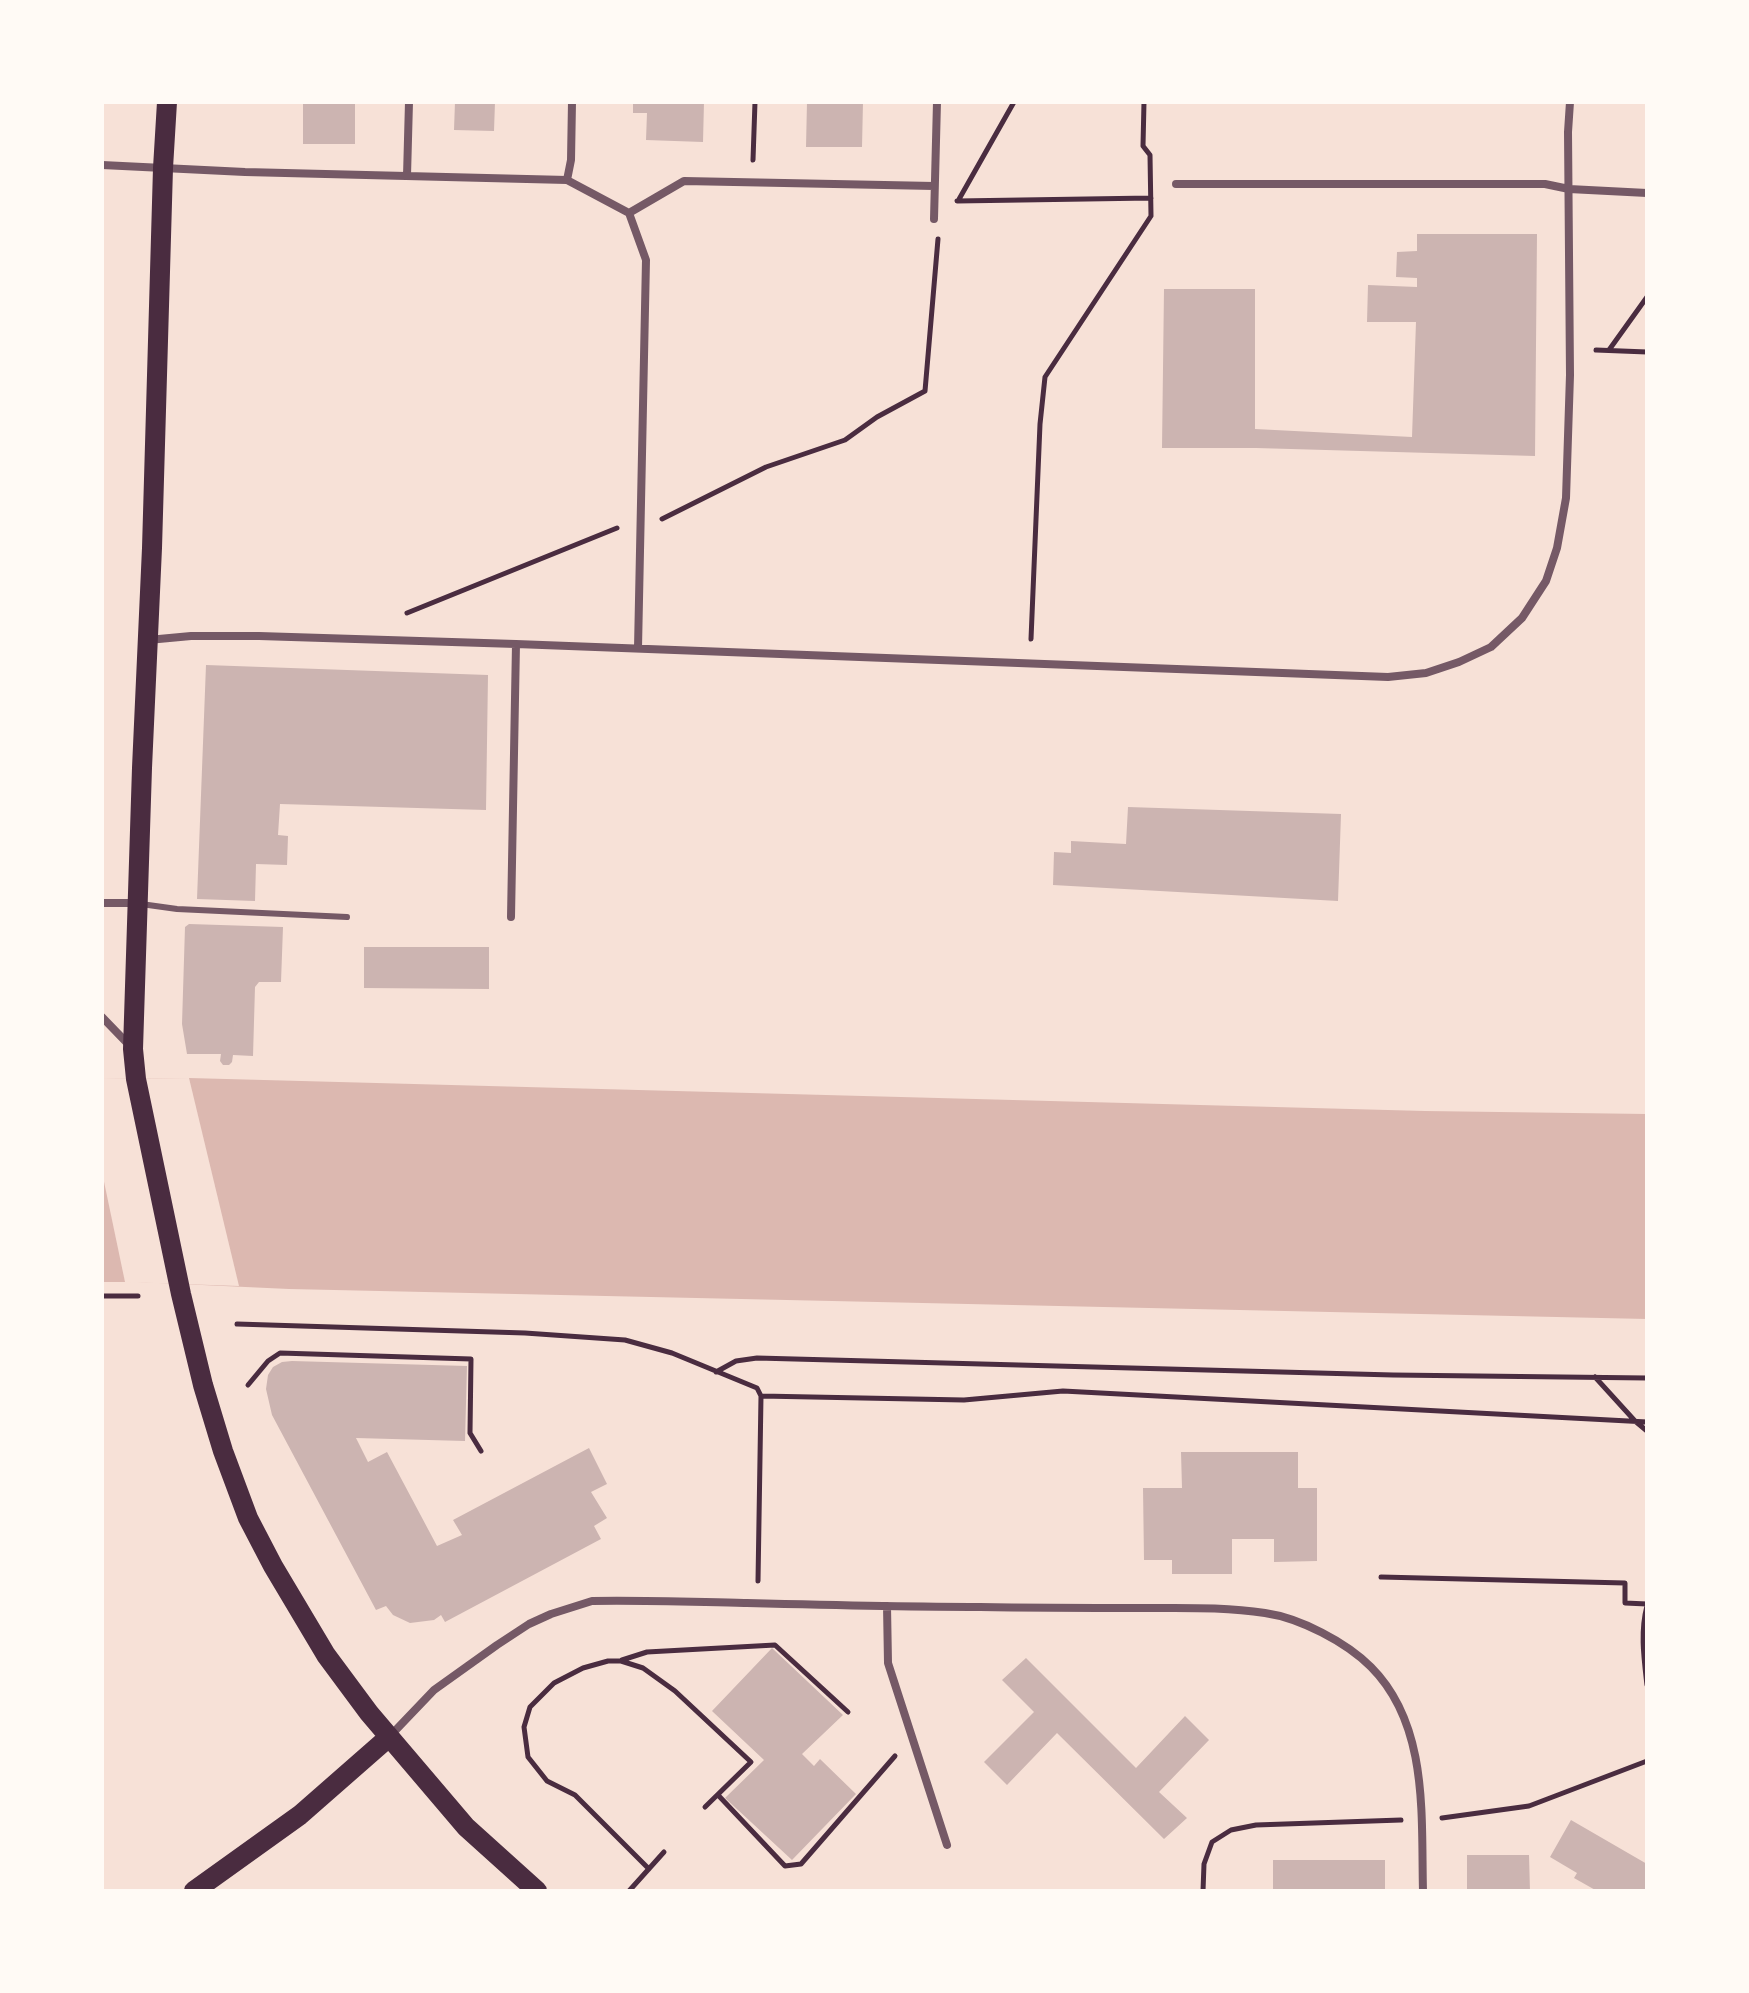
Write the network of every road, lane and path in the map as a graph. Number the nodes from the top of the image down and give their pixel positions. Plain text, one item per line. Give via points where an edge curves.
1 (167, 102) edge
2 (409, 102) edge
3 (572, 102) edge
4 (755, 102) edge
5 (937, 102) edge
6 (1014, 102) edge
7 (1144, 102) edge
8 (1570, 102) edge
9 (753, 160) dead end
10 (102, 165) edge
11 (163, 168) junction
12 (407, 176) junction
13 (567, 180) junction
14 (1176, 184) joint
15 (934, 186) junction
16 (1569, 189) junction
17 (1647, 193) edge
18 (1150, 199) junction
19 (629, 213) junction
20 (934, 219) dead end
21 (938, 237) dead end
22 (1647, 297) edge
23 (1596, 350) dead end
24 (1609, 350) junction
25 (1647, 352) edge
26 (640, 522) junction
27 (407, 613) dead end
28 (1031, 639) dead end
29 (147, 640) junction
30 (516, 644) junction
31 (638, 648) junction
32 (102, 903) edge
33 (138, 903) junction
34 (347, 917) dead end
35 (511, 917) dead end
36 (102, 1017) edge
37 (133, 1049) junction
38 (102, 1296) edge
39 (138, 1296) dead end
40 (237, 1324) dead end
41 (716, 1372) junction
42 (1594, 1377) junction
43 (1647, 1378) edge
44 (248, 1385) dead end
45 (761, 1396) junction
46 (1635, 1421) junction
47 (1647, 1422) edge
48 (1647, 1431) edge
49 (481, 1451) dead end
50 (1381, 1577) dead end
51 (757, 1603) junction
52 (1647, 1605) edge
53 (887, 1606) junction
54 (621, 1661) junction
55 (1647, 1685) edge
56 (848, 1712) dead end
57 (389, 1737) junction
58 (895, 1755) dead end
59 (718, 1795) junction
60 (705, 1807) dead end
61 (947, 1845) dead end
62 (664, 1852) dead end
63 (649, 1869) junction
64 (194, 1891) edge
65 (537, 1891) edge
66 (629, 1891) edge
67 (1423, 1891) edge

1 - 11 main road
2 - 12 street
3 - 13 street
4 - 9 path
5 - 15 street
6 - 18 path via 958,202
7 - 18 path
8 - 16 street
10 - 11 street
11 - 12 street
11 - 29 main road
12 - 13 street
13 - 19 street
14 - 16 street via 1545,184
14 - 18 path
15 - 19 street via 684,181
15 - 20 street
16 - 17 street
16 - 31 street via 1566,498 1546,581 1522,618 1491,647 1426,673 1388,677
18 - 28 path via 1151,216 1045,377
19 - 26 street via 646,260
21 - 26 path via 925,391 845,440 766,467 661,520
22 - 24 path
23 - 24 path
24 - 25 path
26 - 27 path
26 - 31 street
29 - 30 street via 231,636
29 - 33 main road
30 - 31 street
30 - 35 street
32 - 33 street
33 - 34 lane
33 - 37 main road
36 - 37 street
37 - 57 main road via 179,1284 223,1451 273,1566 326,1655
38 - 39 path
40 - 41 path via 625,1340
41 - 42 path via 757,1358
41 - 45 path via 757,1388
42 - 43 path
42 - 46 path
44 - 49 path via 280,1353 471,1359 470,1433
45 - 46 path via 964,1400 1063,1391
45 - 51 path
46 - 47 path
46 - 48 path
50 - 52 path via 1625,1583 1625,1603
51 - 53 street
51 - 57 street via 592,1601 551,1614 434,1690
52 - 55 path
53 - 61 street via 888,1663
53 - 67 street via 1233,1610 1294,1620 1321,1633 1384,1681 1410,1730
54 - 56 path via 647,1652 775,1645
54 - 59 path via 643,1668 675,1691 751,1762
54 - 63 path via 583,1668 554,1683 530,1707 524,1727 528,1757 547,1781 575,1795
57 - 64 main road via 300,1815
57 - 65 main road via 466,1827
58 - 59 path via 801,1864 785,1866
59 - 60 path
62 - 63 path
63 - 66 path

